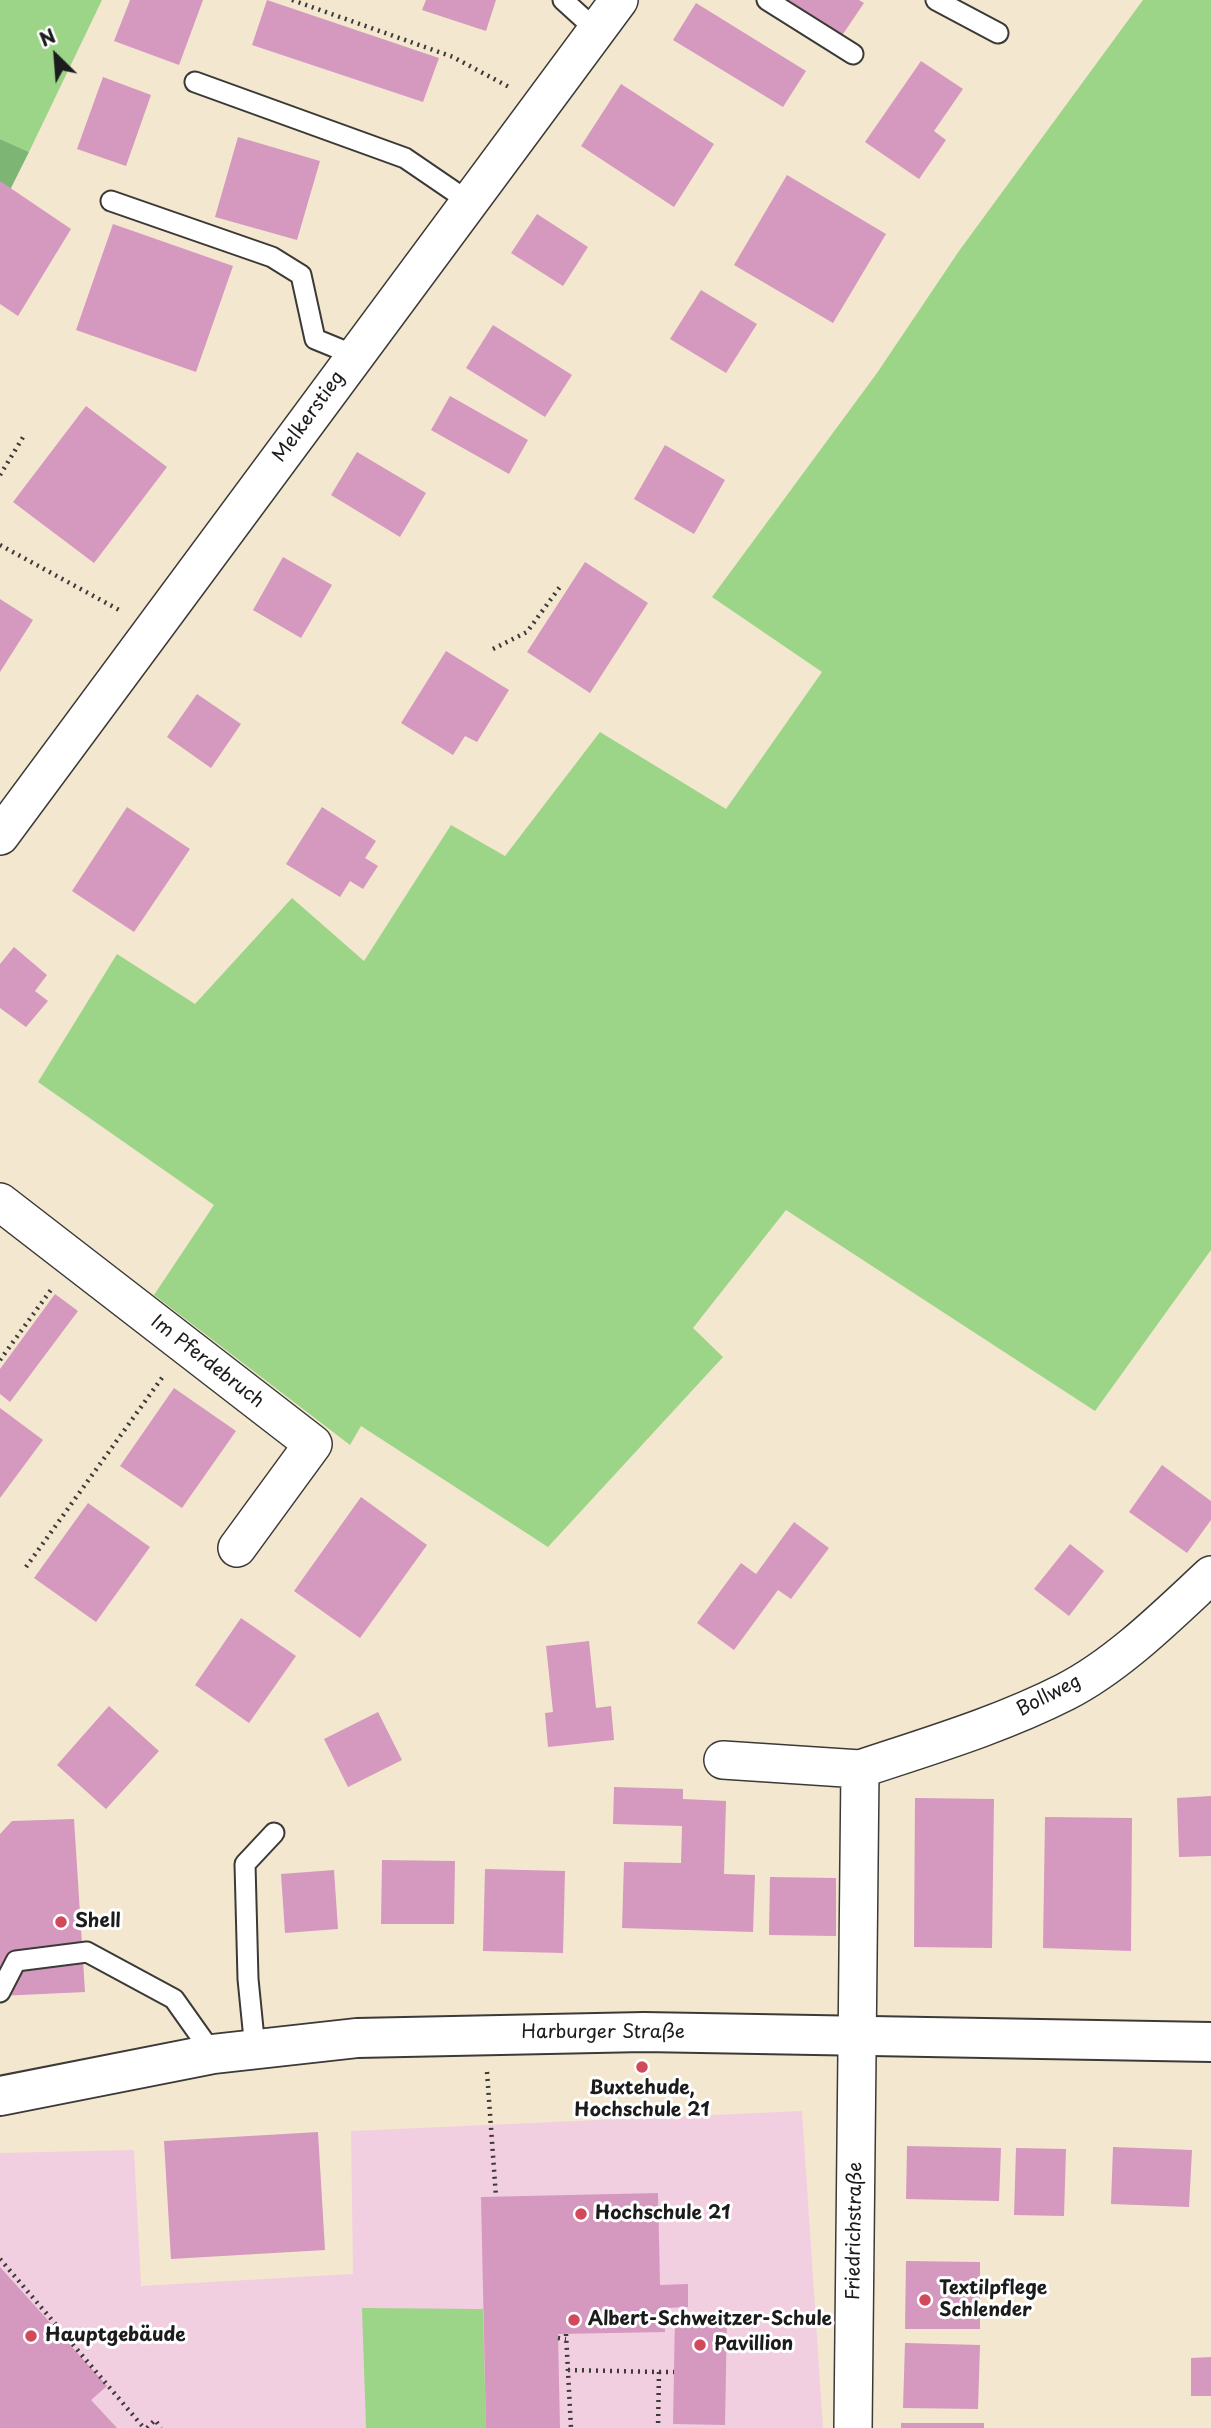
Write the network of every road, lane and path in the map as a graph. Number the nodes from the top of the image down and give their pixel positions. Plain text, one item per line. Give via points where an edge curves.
1 (292, 0) edge
2 (563, 0) edge
3 (619, 0) edge
4 (767, 0) edge
5 (936, 0) edge
6 (596, 30) junction
7 (998, 33) dead end
8 (853, 54) dead end
9 (195, 82) dead end
10 (540, 104) junction
11 (111, 201) dead end
12 (468, 201) junction
13 (354, 355) junction
14 (25, 434) dead end
15 (0, 475) edge
16 (0, 545) edge
17 (562, 584) dead end
18 (153, 627) junction
19 (493, 649) dead end
20 (0, 836) edge
21 (0, 1202) edge
22 (73, 1258) junction
23 (185, 1346) junction
24 (0, 1360) edge
25 (237, 1548) dead end
26 (26, 1567) dead end
27 (1211, 1575) edge
28 (723, 1760) dead end
29 (860, 1769) junction
30 (274, 1833) dead end
31 (0, 1992) edge
32 (484, 2034) junction
33 (857, 2035) junction
34 (1211, 2042) edge
35 (255, 2049) junction
36 (213, 2054) junction
37 (0, 2096) edge
38 (496, 2197) dead end
39 (0, 2259) edge
40 (558, 2338) dead end
41 (568, 2370) junction
42 (659, 2372) junction
43 (674, 2372) dead end
44 (145, 2428) edge
45 (162, 2428) edge
46 (571, 2428) edge
47 (658, 2428) edge
48 (853, 2428) edge

1 - 10 path via 453,57
2 - 6 lane
3 - 6 street, Melkerstieg
4 - 8 lane
5 - 7 lane
6 - 10 street, Melkerstieg
9 - 12 lane via 405,158
10 - 12 street, Melkerstieg
11 - 13 lane via 272,257 301,275 315,339
12 - 13 street, Melkerstieg
13 - 18 street, Melkerstieg
14 - 15 path
16 - 18 path
17 - 19 path via 527,632
18 - 20 street, Melkerstieg
21 - 22 street, Im Pferdebruch
22 - 23 street, Im Pferdebruch
22 - 24 path
23 - 25 street, Im Pferdebruch via 313,1444
23 - 26 path
27 - 29 street, Bollweg via 1146,1635 1067,1691 981,1729
28 - 29 street, Bollweg
29 - 33 street
30 - 35 lane via 245,1864
31 - 36 lane via 16,1961 87,1952 174,1998
32 - 33 street, Harburger Straße
32 - 35 street, Harburger Straße via 357,2038
32 - 38 path
33 - 34 street, Harburger Straße
33 - 48 street, Friedrichstraße
35 - 36 street, Harburger Straße
36 - 37 street, Harburger Straße
39 - 44 path
40 - 41 path via 566,2336
41 - 42 path
41 - 46 path
42 - 43 path
42 - 47 path
44 - 45 path via 155,2420

